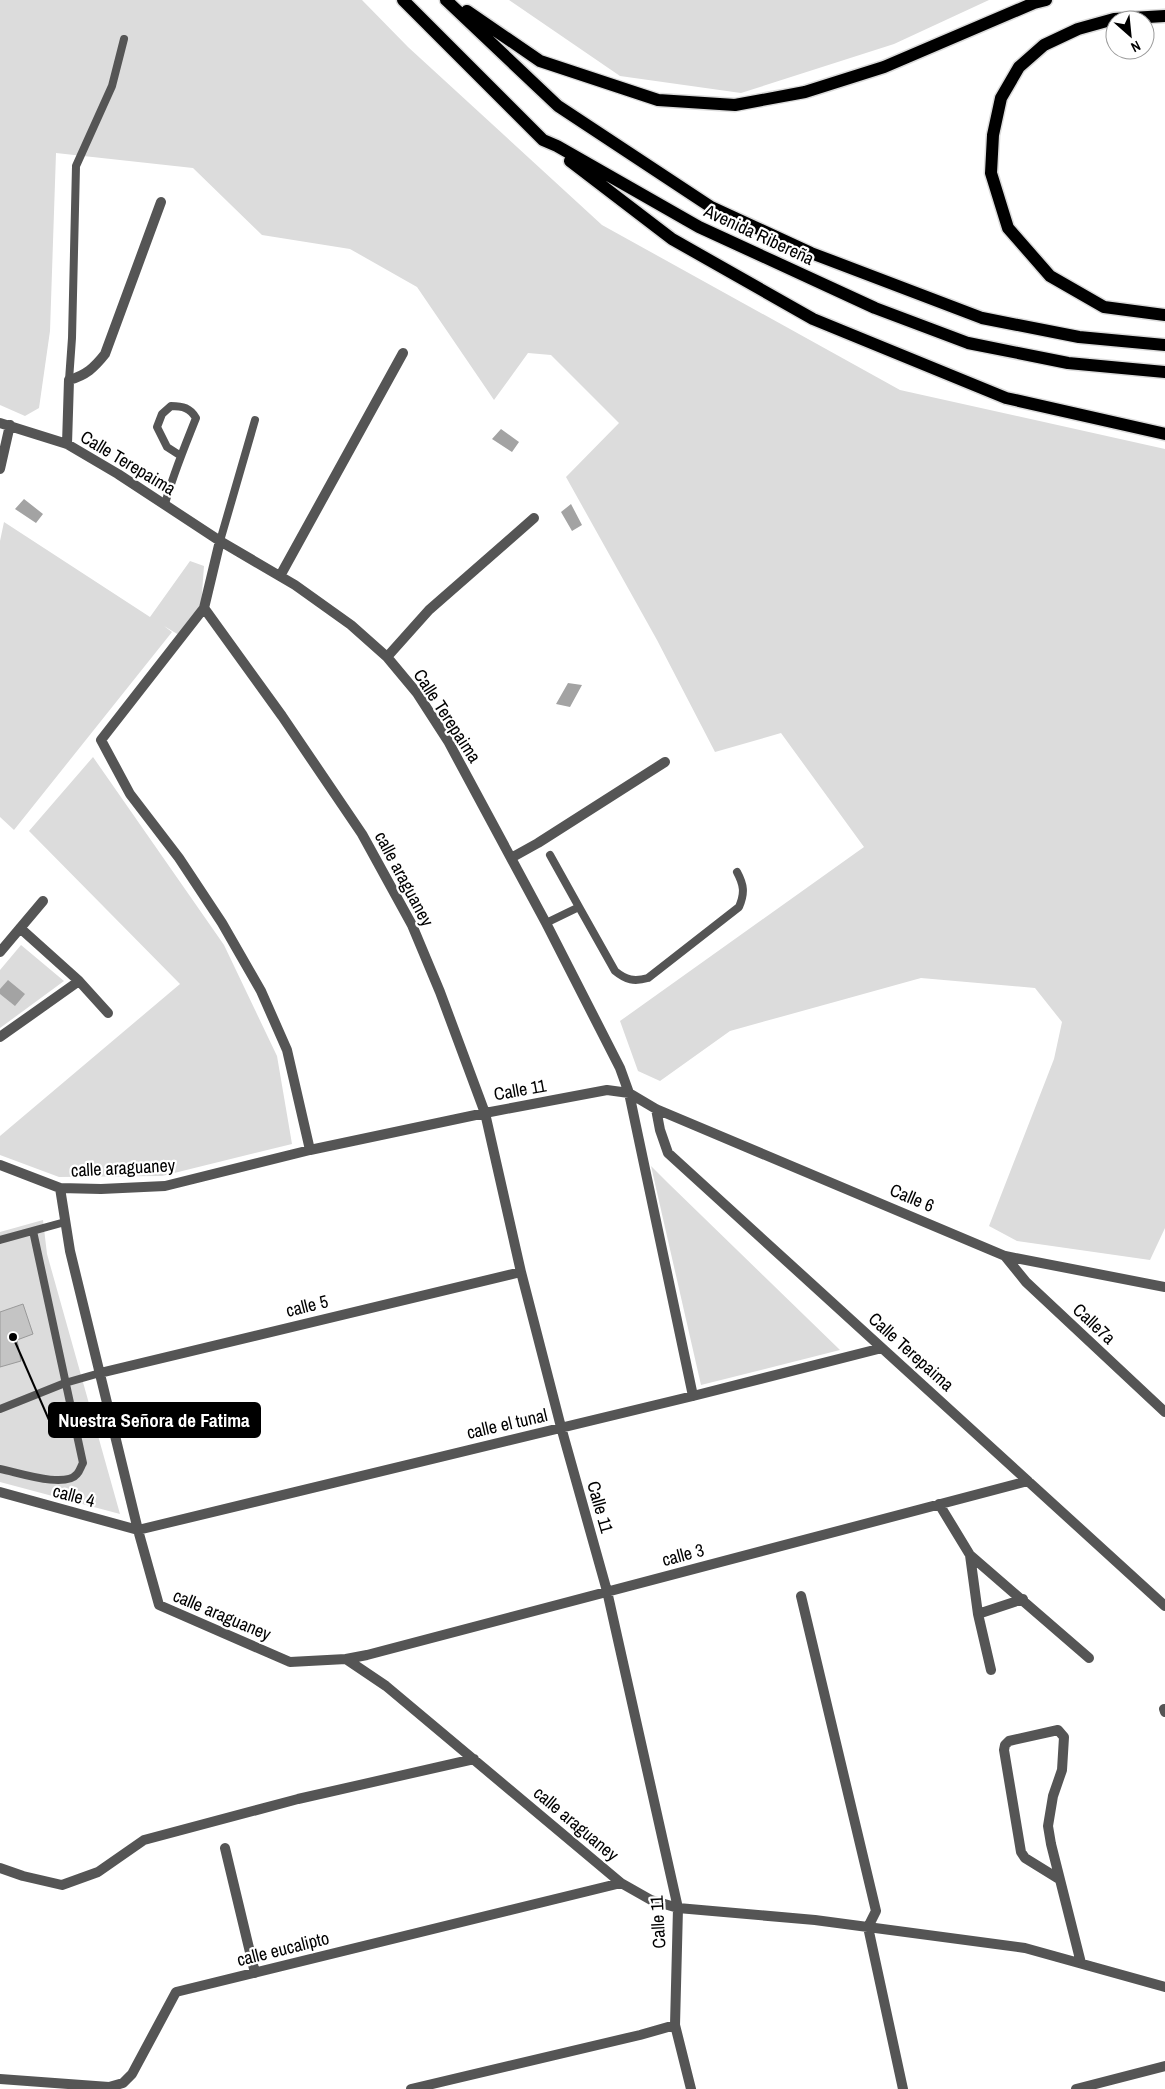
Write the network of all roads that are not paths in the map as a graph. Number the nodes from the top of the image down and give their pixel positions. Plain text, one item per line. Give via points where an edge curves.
1 (403, 0) edge
2 (446, 0) edge
3 (450, 0) edge
4 (1046, 0) edge
5 (1165, 16) edge
6 (124, 39) dead end
7 (542, 140) junction
8 (160, 202) dead end
9 (1165, 315) edge
10 (1165, 345) edge
11 (403, 353) dead end
12 (1165, 372) edge
13 (69, 380) junction
14 (255, 420) dead end
15 (5, 424) edge
16 (1165, 434) edge
17 (67, 444) junction
18 (181, 456) junction
19 (0, 469) edge
20 (164, 504) junction
21 (534, 518) dead end
22 (220, 541) junction
23 (280, 576) junction
24 (204, 608) junction
25 (387, 657) junction
26 (665, 762) dead end
27 (550, 855) dead end
28 (511, 858) junction
29 (738, 872) dead end
30 (43, 901) dead end
31 (579, 907) junction
32 (546, 922) junction
33 (20, 928) junction
34 (0, 952) edge
35 (79, 981) junction
36 (108, 1013) dead end
37 (0, 1037) edge
38 (629, 1093) junction
39 (656, 1109) junction
40 (485, 1113) junction
41 (310, 1150) junction
42 (0, 1166) edge
43 (60, 1188) junction
44 (65, 1222) junction
45 (32, 1231) junction
46 (0, 1240) edge
47 (1005, 1256) junction
48 (521, 1272) junction
49 (1165, 1287) edge
50 (882, 1348) junction
51 (100, 1373) junction
52 (65, 1383) junction
53 (693, 1396) junction
54 (0, 1410) edge
55 (1165, 1412) edge
56 (561, 1427) junction
57 (0, 1468) edge
58 (1028, 1481) junction
59 (0, 1492) edge
60 (939, 1504) junction
61 (138, 1530) junction
62 (970, 1555) junction
63 (606, 1591) junction
64 (801, 1596) dead end
65 (1023, 1599) junction
66 (1165, 1606) edge
67 (978, 1614) junction
68 (1089, 1658) dead end
69 (346, 1659) junction
70 (992, 1670) dead end
71 (474, 1759) junction
72 (225, 1848) dead end
73 (0, 1868) edge
74 (1059, 1879) junction
75 (621, 1883) junction
76 (678, 1908) junction
77 (868, 1927) junction
78 (1081, 1963) junction
79 (255, 1972) junction
80 (1165, 1987) edge
81 (674, 2025) junction
82 (1165, 2066) edge
83 (0, 2079) edge
84 (22, 2086) edge
85 (411, 2089) edge
86 (691, 2089) edge
87 (903, 2089) edge
88 (1076, 2089) edge

1 - 7 main road, Avenida Ribereña
2 - 10 main road, Avenida Ribereña via 558,106 711,207 810,253 982,318 1079,337
3 - 4 main road via 540,61 658,100 735,105 805,92 884,67
5 - 9 main road via 1114,19 1078,29 1044,45 1019,66 1001,98 993,135 991,173 1008,228 1050,276 1104,307
6 - 13 lane via 112,86 76,166
7 - 12 main road, Avenida Ribereña via 699,227 875,308 958,339 1068,363
7 - 16 main road via 672,239 813,319 1006,398
8 - 13 street via 105,354 93,369
11 - 23 street
13 - 17 street
14 - 22 lane
15 - 17 street, Calle Terepaima
15 - 19 street
17 - 20 street, Calle Terepaima
18 - 18 lane via 196,418 191,410 171,406 162,414 158,427 167,447
18 - 20 lane
20 - 22 street, Calle Terepaima
21 - 25 street via 430,610
22 - 23 street, Calle Terepaima
22 - 24 street
23 - 25 street, Calle Terepaima via 351,625
24 - 40 street, calle araguaney via 362,834 412,925
24 - 41 street via 101,740 130,794 179,858 261,991 287,1050
25 - 28 street, Calle Terepaima via 417,693 448,741
26 - 28 street
27 - 31 lane
28 - 32 street, Calle Terepaima
29 - 31 lane via 744,884 739,907 648,978 635,981 624,979 615,971
30 - 33 street
31 - 32 lane
32 - 38 street, Calle Terepaima via 620,1068
33 - 34 street
33 - 35 street
35 - 36 street
35 - 37 street
38 - 39 street, Calle 11
38 - 40 street, Calle 11 via 607,1090
38 - 53 street, Calle Terepaima
39 - 47 street, Calle 6
39 - 50 street, Calle Terepaima via 668,1153
40 - 41 street, calle araguaney
40 - 48 street, Calle 11
41 - 43 street, calle araguaney via 165,1186
42 - 43 street
43 - 44 street, calle araguaney
44 - 45 lane
44 - 51 street, calle araguaney
45 - 46 lane
45 - 52 lane
47 - 49 street, Calle 6
47 - 55 street, Calle7a via 1026,1282
48 - 51 street, calle 5
48 - 56 street, Calle 11
50 - 53 street, calle el tunal
50 - 58 street, Calle Terepaima
51 - 52 lane
51 - 61 street, calle araguaney
52 - 54 lane
52 - 57 lane via 83,1463 77,1474 66,1480 54,1481
53 - 56 street, calle el tunal
56 - 61 street, calle el tunal
56 - 63 street, Calle 11
58 - 60 street, calle 3
58 - 66 street, Calle Terepaima
59 - 61 street, calle 4
60 - 62 street
60 - 63 street, calle 3
61 - 69 street, calle araguaney via 159,1605 290,1662
62 - 65 street
62 - 67 street
63 - 69 street, calle 3
63 - 76 street, Calle 11
64 - 77 street via 876,1911
65 - 67 street
65 - 68 street
67 - 70 street
69 - 71 street, calle araguaney via 386,1686
71 - 73 street via 298,1799 144,1840 98,1872 62,1885
71 - 75 street, calle araguaney
72 - 79 street
74 - 74 street via 1048,1826 1062,1770 1064,1738 1058,1730 1009,1741 1004,1750 1021,1852
74 - 78 street
75 - 76 street, calle araguaney via 651,1900
75 - 79 street, calle eucalipto
76 - 77 street, calle araguaney
76 - 81 street, Calle 11
77 - 78 street, calle araguaney via 1025,1948
77 - 87 street
78 - 80 street, calle araguaney
79 - 84 street, calle eucalipto via 176,1992 132,2074 123,2083 109,2087
81 - 85 street
81 - 86 street, Calle 11
82 - 88 street
83 - 84 street, calle eucalipto

